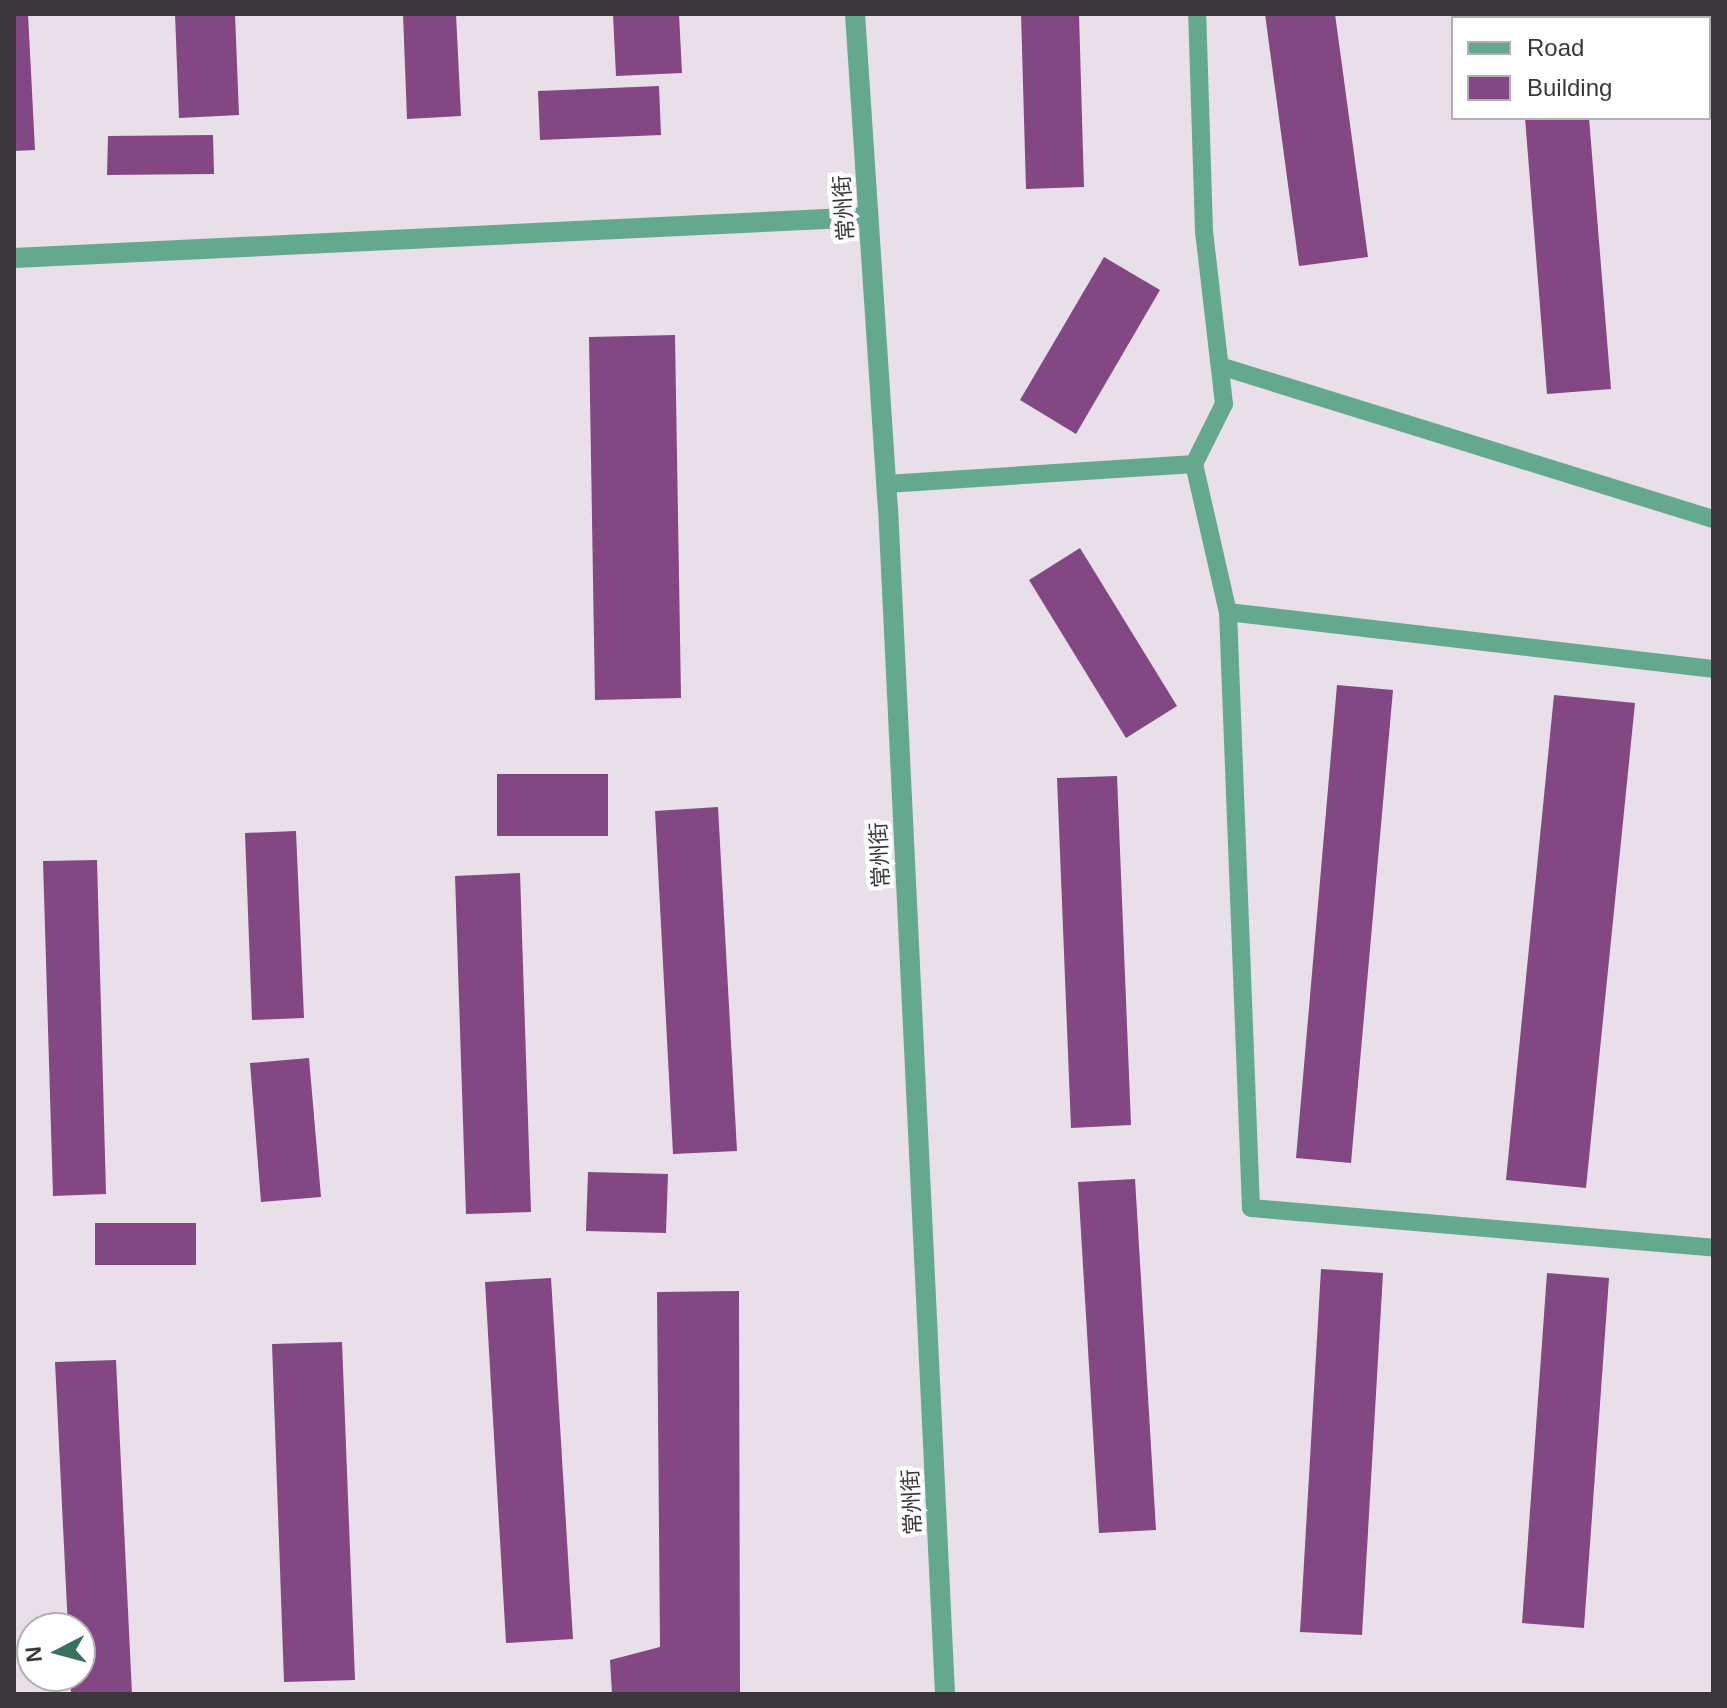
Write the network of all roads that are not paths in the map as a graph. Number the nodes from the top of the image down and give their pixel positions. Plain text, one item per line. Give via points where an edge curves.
1 (855, 14) edge
2 (1197, 14) edge
3 (868, 217) junction
4 (14, 258) edge
5 (1220, 366) junction
6 (1194, 464) junction
7 (886, 484) junction
8 (1713, 519) edge
9 (1228, 612) junction
10 (1713, 669) edge
11 (1713, 1248) edge
12 (945, 1694) edge

1 - 3 street, 常州街
2 - 5 lane via 1204,231
3 - 4 street
3 - 7 street, 常州街
5 - 6 lane via 1224,404
5 - 8 lane
6 - 7 lane
6 - 9 lane
7 - 12 street, 常州街
9 - 10 lane
9 - 11 lane via 1251,1208

